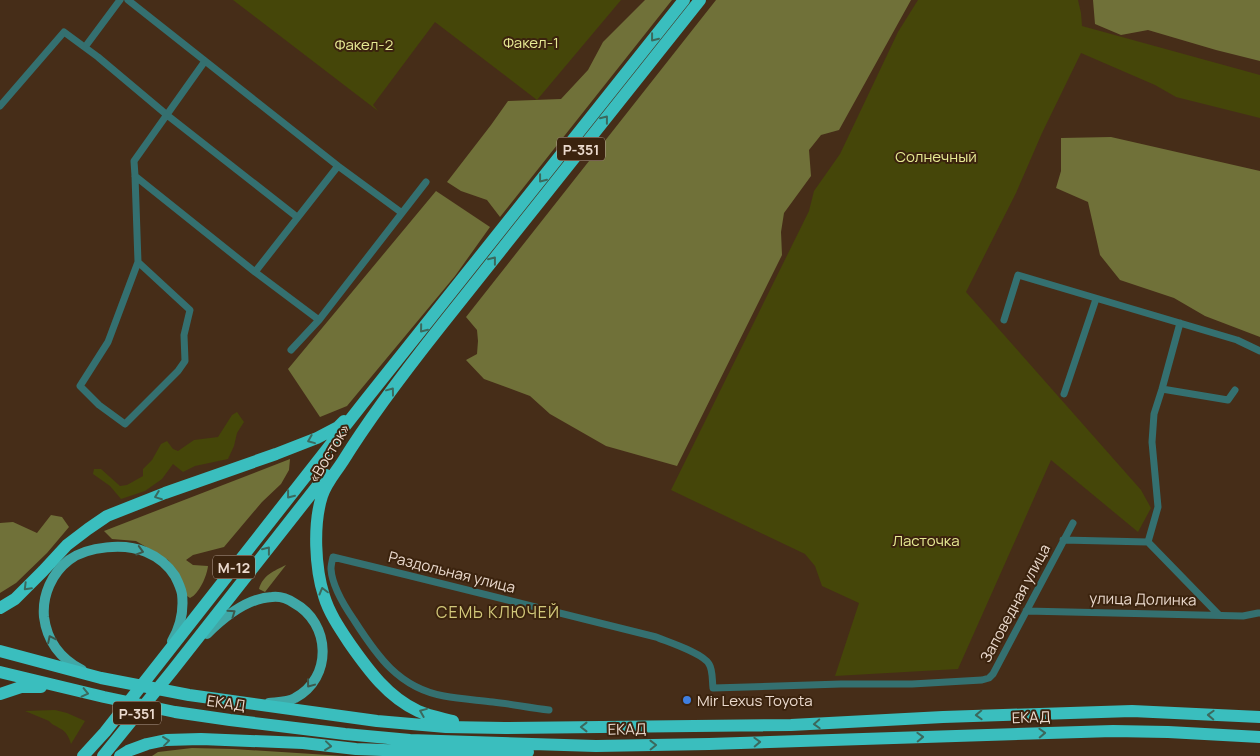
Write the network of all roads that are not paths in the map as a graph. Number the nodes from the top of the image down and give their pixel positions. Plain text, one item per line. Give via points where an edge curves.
1 (120, 0) edge
2 (128, 0) edge
3 (684, 0) edge
4 (700, 0) edge
5 (84, 48) junction
6 (205, 61) junction
7 (0, 106) edge
8 (167, 115) junction
9 (338, 166) junction
10 (136, 176) junction
11 (426, 182) dead end
12 (402, 213) junction
13 (297, 217) junction
14 (138, 262) junction
15 (255, 272) junction
16 (458, 295) junction
17 (1096, 298) junction
18 (319, 320) junction
19 (1004, 320) dead end
20 (1180, 323) junction
21 (291, 350) dead end
22 (1260, 351) edge
23 (1162, 389) junction
24 (1235, 390) dead end
25 (1064, 394) dead end
26 (364, 402) junction
27 (362, 430) junction
28 (1073, 523) dead end
29 (1063, 540) junction
30 (1148, 542) junction
31 (0, 608) edge
32 (1026, 611) junction
33 (1259, 611) edge
34 (1220, 615) junction
35 (0, 651) edge
36 (154, 668) junction
37 (172, 671) junction
38 (0, 672) edge
39 (989, 678) joint
40 (107, 680) junction
41 (66, 688) junction
42 (0, 694) edge
43 (252, 704) junction
44 (549, 710) dead end
45 (1260, 717) edge
46 (505, 728) junction
47 (1260, 737) edge
48 (596, 746) junction
49 (84, 756) edge
50 (103, 756) edge
51 (120, 756) edge

1 - 5 street
2 - 6 street
3 -> 16 highway, Р-351
16 -> 4 highway, Р-351
5 - 7 street via 64,32 61,34
5 - 8 street
6 - 8 street
6 - 9 street
8 - 10 street via 134,161
8 - 13 street
9 - 12 street
9 - 13 street
10 - 14 street
10 - 15 street
11 - 12 street
12 - 18 street
13 - 15 street
14 - 14 street via 108,342 80,386 125,424 184,361 184,335 190,310
15 - 18 street
16 -> 26 highway, «Восток» / М-12
27 -> 16 highway, «Восток» via 415,360
17 - 19 street via 1018,275
17 - 20 street
17 - 25 street
18 - 21 street
20 - 22 street via 1237,340
20 - 23 street
23 - 24 street via 1228,400
23 - 30 street via 1154,414 1152,442 1158,506
26 -> 31 highway via 338,427 317,438 107,516 67,545 15,599
26 -> 36 highway, «Восток» / М-12
37 -> 27 highway, Р-351
46 -> 27 highway, «Восток» via 452,721 404,702 375,679 331,613 319,576 318,513 326,487
28 - 29 street, Заповедная улица
29 - 30 street, Заповедная улица
29 - 32 street, Заповедная улица
30 - 34 street
32 - 34 street, улица Долинка
32 - 39 street, Заповедная улица
33 - 34 street, улица Долинка via 1243,616
35 - 40 highway, ЕКАД
40 -> 36 main road via 79,669 59,654 48,636 44,619 46,593 56,572 78,554 97,549 125,547 145,552 168,567 178,581 183,614 173,640
36 - 49 highway, «Восток» / М-12
37 -> 43 main road via 201,639 240,607 273,596 287,600 305,610 318,627 323,642 320,668 310,686 295,698
37 - 50 highway, Р-351
38 - 41 highway, ЕКАД
39 - 44 street, Раздольная улица via 912,684 713,688 710,664 705,659 656,637 333,558 331,569 346,609 373,649 402,679 444,696
40 - 43 highway, ЕКАД
41 - 42 highway via 21,687
41 -> 48 highway, ЕКАД via 175,712 345,734 410,740
43 - 46 highway, ЕКАД via 377,721
45 -> 46 highway, ЕКАД via 1123,711 943,716 791,725
48 -> 47 highway, ЕКАД via 1113,731
51 -> 48 highway via 166,740 201,739 462,753

